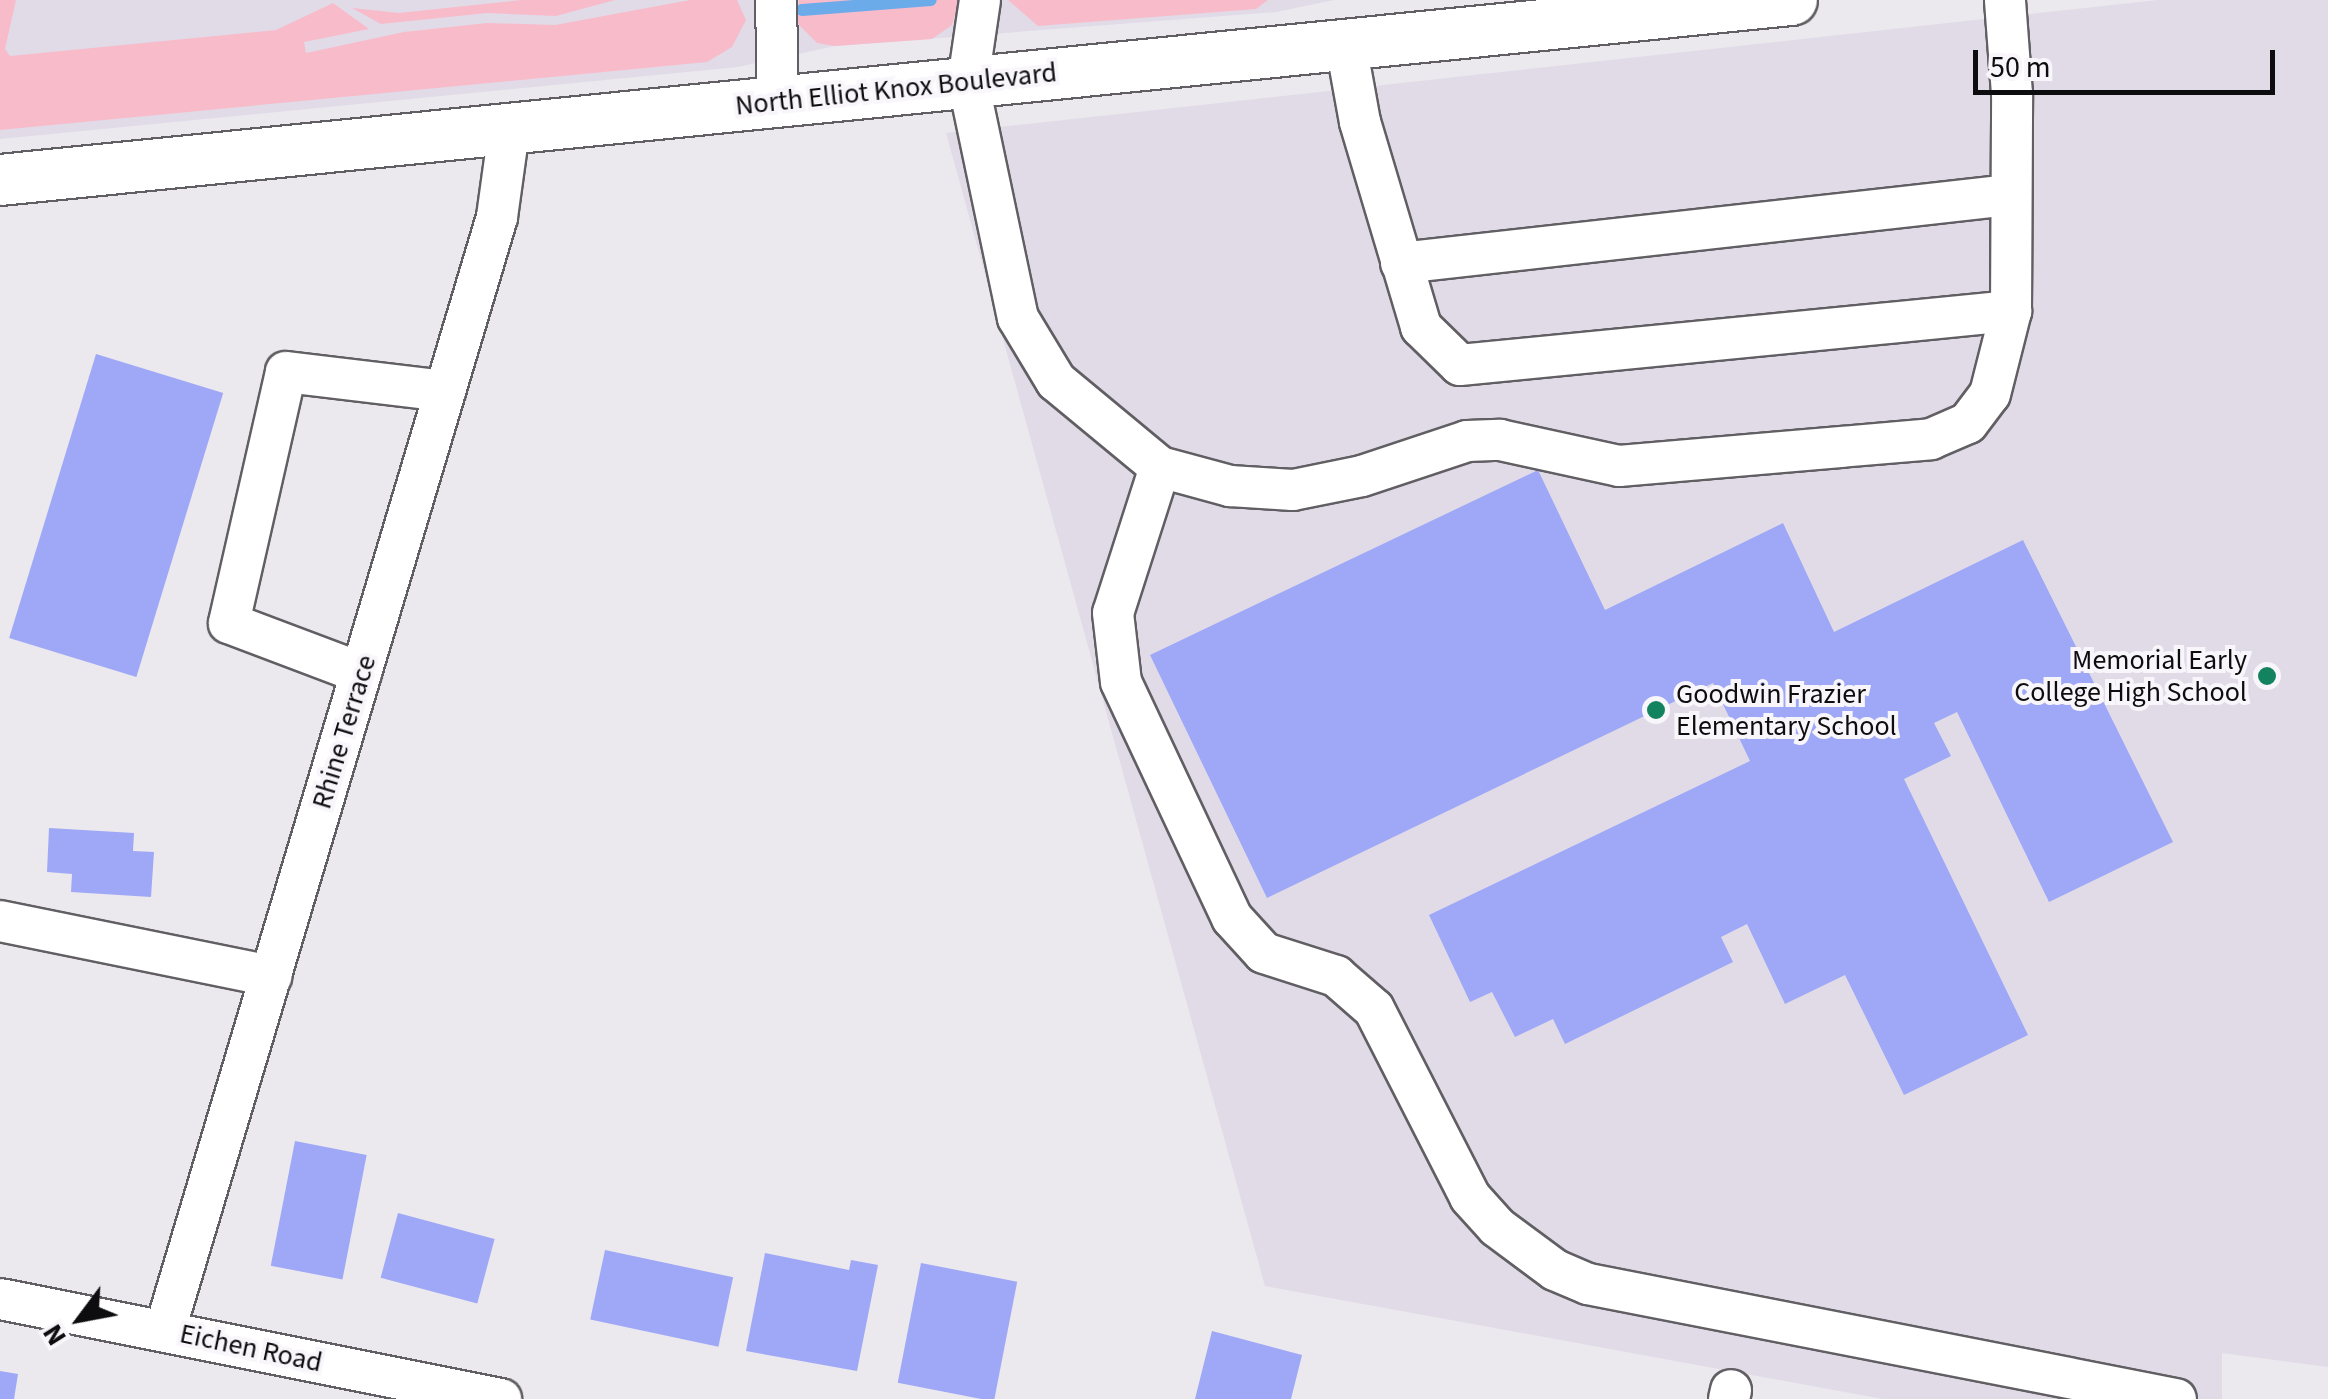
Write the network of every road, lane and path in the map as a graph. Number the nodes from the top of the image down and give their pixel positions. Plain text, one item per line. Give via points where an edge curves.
1 (776, 0) edge
2 (980, 0) edge
3 (1792, 0) edge
4 (2006, 0) edge
5 (1346, 44) junction
6 (968, 81) junction
7 (778, 100) junction
8 (509, 131) junction
9 (0, 180) edge
10 (2010, 196) junction
11 (1401, 263) junction
12 (2012, 311) junction
13 (445, 392) junction
14 (1160, 468) junction
15 (361, 673) junction
16 (0, 921) edge
17 (270, 976) junction
18 (0, 1299) edge
19 (166, 1330) junction
20 (501, 1399) edge
21 (2176, 1399) edge

1 - 7 street
2 - 6 street
3 - 5 main road, North Elliot Knox Boulevard
4 - 10 street
5 - 6 main road, North Elliot Knox Boulevard
5 - 11 street via 1352,91
6 - 7 main road, North Elliot Knox Boulevard
6 - 14 street via 1018,318 1056,381
7 - 8 main road, North Elliot Knox Boulevard
8 - 9 main road, North Elliot Knox Boulevard
8 - 13 street, Rhine Terrace via 497,217
10 - 11 street
10 - 12 street
11 - 12 street via 1430,342 1460,365 1480,368
12 - 14 street via 1990,394 1968,423 1931,440 1619,466 1500,440 1467,441 1362,476 1294,490 1230,486
13 - 15 street, Rhine Terrace
13 - 15 street via 286,372 228,623
14 - 21 street via 1113,613 1121,682 1232,918 1264,953 1336,976 1374,1009 1470,1197 1496,1227 1555,1270 1588,1284
15 - 17 street, Rhine Terrace
16 - 17 street
17 - 19 street, Rhine Terrace
18 - 19 street, Eichen Road
19 - 20 street, Eichen Road

